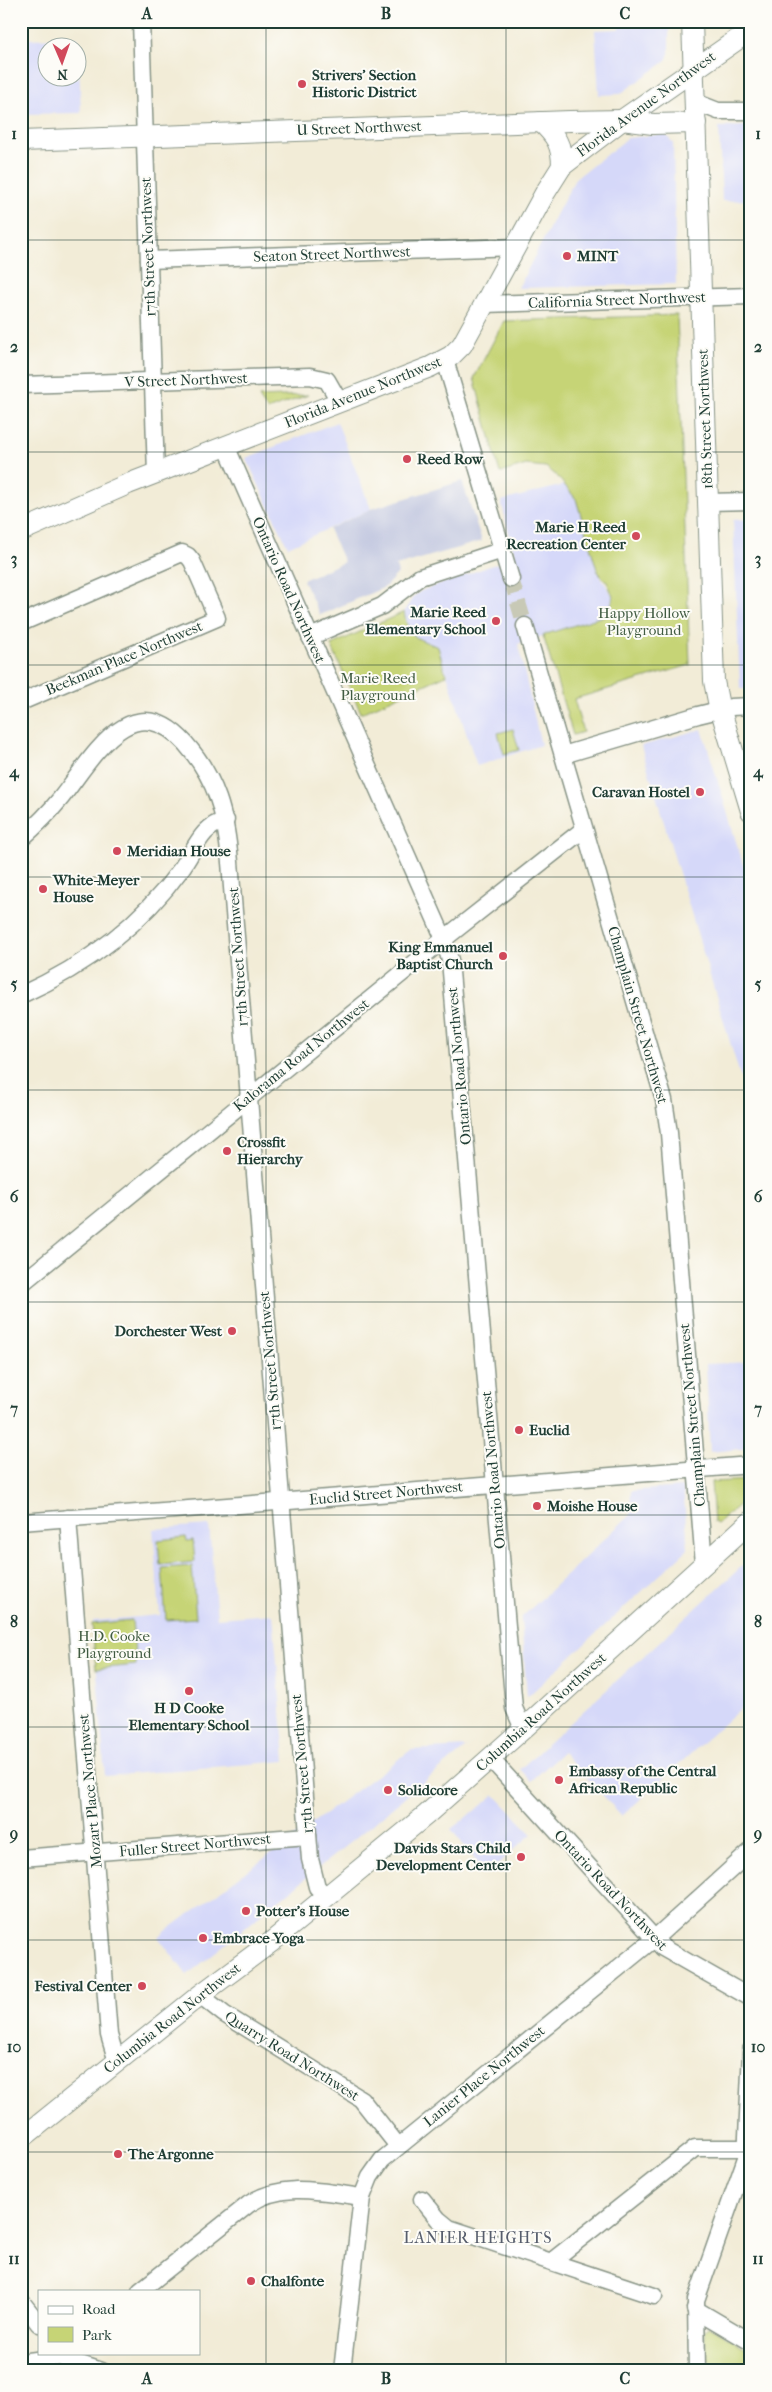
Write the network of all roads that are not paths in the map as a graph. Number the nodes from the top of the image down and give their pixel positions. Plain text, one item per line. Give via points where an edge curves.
1 (141, 21) edge
2 (692, 21) edge
3 (751, 30) edge
4 (694, 69) junction
5 (695, 102) junction
6 (751, 111) edge
7 (622, 120) junction
8 (541, 122) junction
9 (696, 123) junction
10 (145, 136) junction
11 (21, 141) edge
12 (562, 166) junction
13 (516, 247) junction
14 (149, 260) junction
15 (751, 296) edge
16 (701, 298) junction
17 (484, 304) junction
18 (445, 360) junction
19 (152, 381) junction
20 (21, 386) edge
21 (339, 401) junction
22 (226, 446) junction
23 (156, 474) junction
24 (751, 500) edge
25 (708, 502) junction
26 (21, 531) edge
27 (502, 550) junction
28 (511, 579) tunnel mouth
29 (21, 623) edge
30 (525, 626) tunnel mouth
31 (310, 636) junction
32 (21, 702) edge
33 (751, 706) edge
34 (720, 710) junction
35 (563, 755) junction
36 (751, 811) edge
37 (226, 820) junction
38 (584, 829) junction
39 (21, 839) edge
40 (444, 939) junction
41 (21, 995) edge
42 (248, 1099) junction
43 (21, 1284) edge
44 (751, 1465) edge
45 (696, 1468) junction
46 (495, 1484) junction
47 (282, 1501) junction
48 (68, 1518) junction
49 (751, 1521) edge
50 (21, 1522) edge
51 (704, 1564) junction
52 (523, 1729) junction
53 (490, 1758) junction
54 (308, 1836) junction
55 (751, 1851) edge
56 (95, 1852) junction
57 (21, 1858) edge
58 (326, 1896) junction
59 (654, 1940) junction
60 (200, 1995) junction
61 (751, 1998) edge
62 (751, 2050) edge
63 (117, 2062) junction
64 (21, 2139) edge
65 (398, 2146) junction
66 (749, 2148) edge
67 (362, 2197) junction
68 (422, 2199) dead end
69 (552, 2261) junction
70 (141, 2290) edge
71 (654, 2296) dead end
72 (21, 2301) edge
73 (696, 2310) junction
74 (38, 2323) edge
75 (751, 2342) edge
76 (60, 2355) edge
77 (21, 2362) edge
78 (102, 2371) edge
79 (342, 2371) edge
80 (697, 2371) edge

1 - 10 street, 17th Street Northwest
2 - 4 main road, 18th Street Northwest
3 - 4 main road, Florida Avenue Northwest
4 - 5 main road, 18th Street Northwest
4 - 7 main road, Florida Avenue Northwest
5 - 6 street via 718,111
5 - 9 main road, 18th Street Northwest
7 - 8 main road, U Street Northwest
7 - 9 main road, U Street Northwest via 653,124
7 - 12 main road, Florida Avenue Northwest
8 - 10 main road, U Street Northwest
8 - 12 main road via 557,138
9 - 16 main road, 18th Street Northwest
10 - 11 main road, U Street Northwest
10 - 14 street, 17th Street Northwest
12 - 13 main road, Florida Avenue Northwest
13 - 14 street, Seaton Street Northwest
13 - 17 main road, Florida Avenue Northwest
14 - 19 street, 17th Street Northwest
15 - 16 street, California Street Northwest
16 - 17 street, California Street Northwest
16 - 25 main road, 18th Street Northwest
17 - 18 main road, Florida Avenue Northwest via 459,348
18 - 21 main road, Florida Avenue Northwest
18 - 27 street
19 - 20 street, V Street Northwest
19 - 21 street, V Street Northwest via 316,377 326,380
19 - 23 street, 17th Street Northwest
21 - 22 main road, Florida Avenue Northwest
22 - 23 main road, Florida Avenue Northwest
22 - 31 street, Ontario Road Northwest
23 - 26 main road, Florida Avenue Northwest
24 - 25 street
25 - 34 main road, 18th Street Northwest via 714,681
27 - 28 street
27 - 31 street via 420,577 382,606
29 - 32 street, Beekman Place Northwest via 182,554 192,561 217,618
30 - 35 street, Champlain Street Northwest
31 - 40 street, Ontario Road Northwest
33 - 34 street
34 - 35 street
34 - 36 main road, 18th Street Northwest
35 - 38 street, Champlain Street Northwest
37 - 39 street, 17th Street Northwest via 212,782 188,747 168,728 140,721 123,727 102,745 55,806
37 - 41 street via 213,824 204,832 170,882 123,932 71,970
37 - 42 street, 17th Street Northwest
38 - 40 street, Kalorama Road Northwest
38 - 45 street, Champlain Street Northwest via 666,1110
40 - 42 street, Kalorama Road Northwest
40 - 46 street, Ontario Road Northwest via 451,969
42 - 43 street, Kalorama Road Northwest
42 - 47 street, 17th Street Northwest
44 - 45 street, Euclid Street Northwest
45 - 46 street, Euclid Street Northwest
45 - 51 street, Champlain Street Northwest
46 - 47 street, Euclid Street Northwest
46 - 52 street, Ontario Road Northwest via 514,1708
47 - 48 street, Euclid Street Northwest
47 - 54 street, 17th Street Northwest
48 - 50 street, Euclid Street Northwest
48 - 56 street, Mozart Place Northwest
49 - 51 main road, Columbia Road Northwest
51 - 52 main road, Columbia Road Northwest
52 - 53 main road, Columbia Road Northwest
53 - 58 main road, Columbia Road Northwest
53 - 59 street, Ontario Road Northwest
54 - 56 street, Fuller Street Northwest
54 - 58 street, 17th Street Northwest via 312,1874 317,1887
55 - 59 street, Lanier Place Northwest
56 - 57 street, Fuller Street Northwest
56 - 63 street, Mozart Place Northwest via 109,2035
58 - 60 main road, Columbia Road Northwest
59 - 61 street, Ontario Road Northwest via 672,1955
59 - 65 street, Lanier Place Northwest
60 - 63 main road, Columbia Road Northwest
60 - 65 street, Quarry Road Northwest via 224,2014 361,2099
62 - 66 street
63 - 64 main road, Columbia Road Northwest
65 - 67 street, Lanier Place Northwest via 378,2165
66 - 69 street via 695,2148
66 - 73 street via 697,2294
67 - 70 street via 295,2189 268,2194 249,2204
67 - 79 street, Lanier Place Northwest
68 - 69 street via 449,2228
69 - 71 street
72 - 74 street
73 - 75 street
73 - 80 street
76 - 77 street
76 - 78 street

